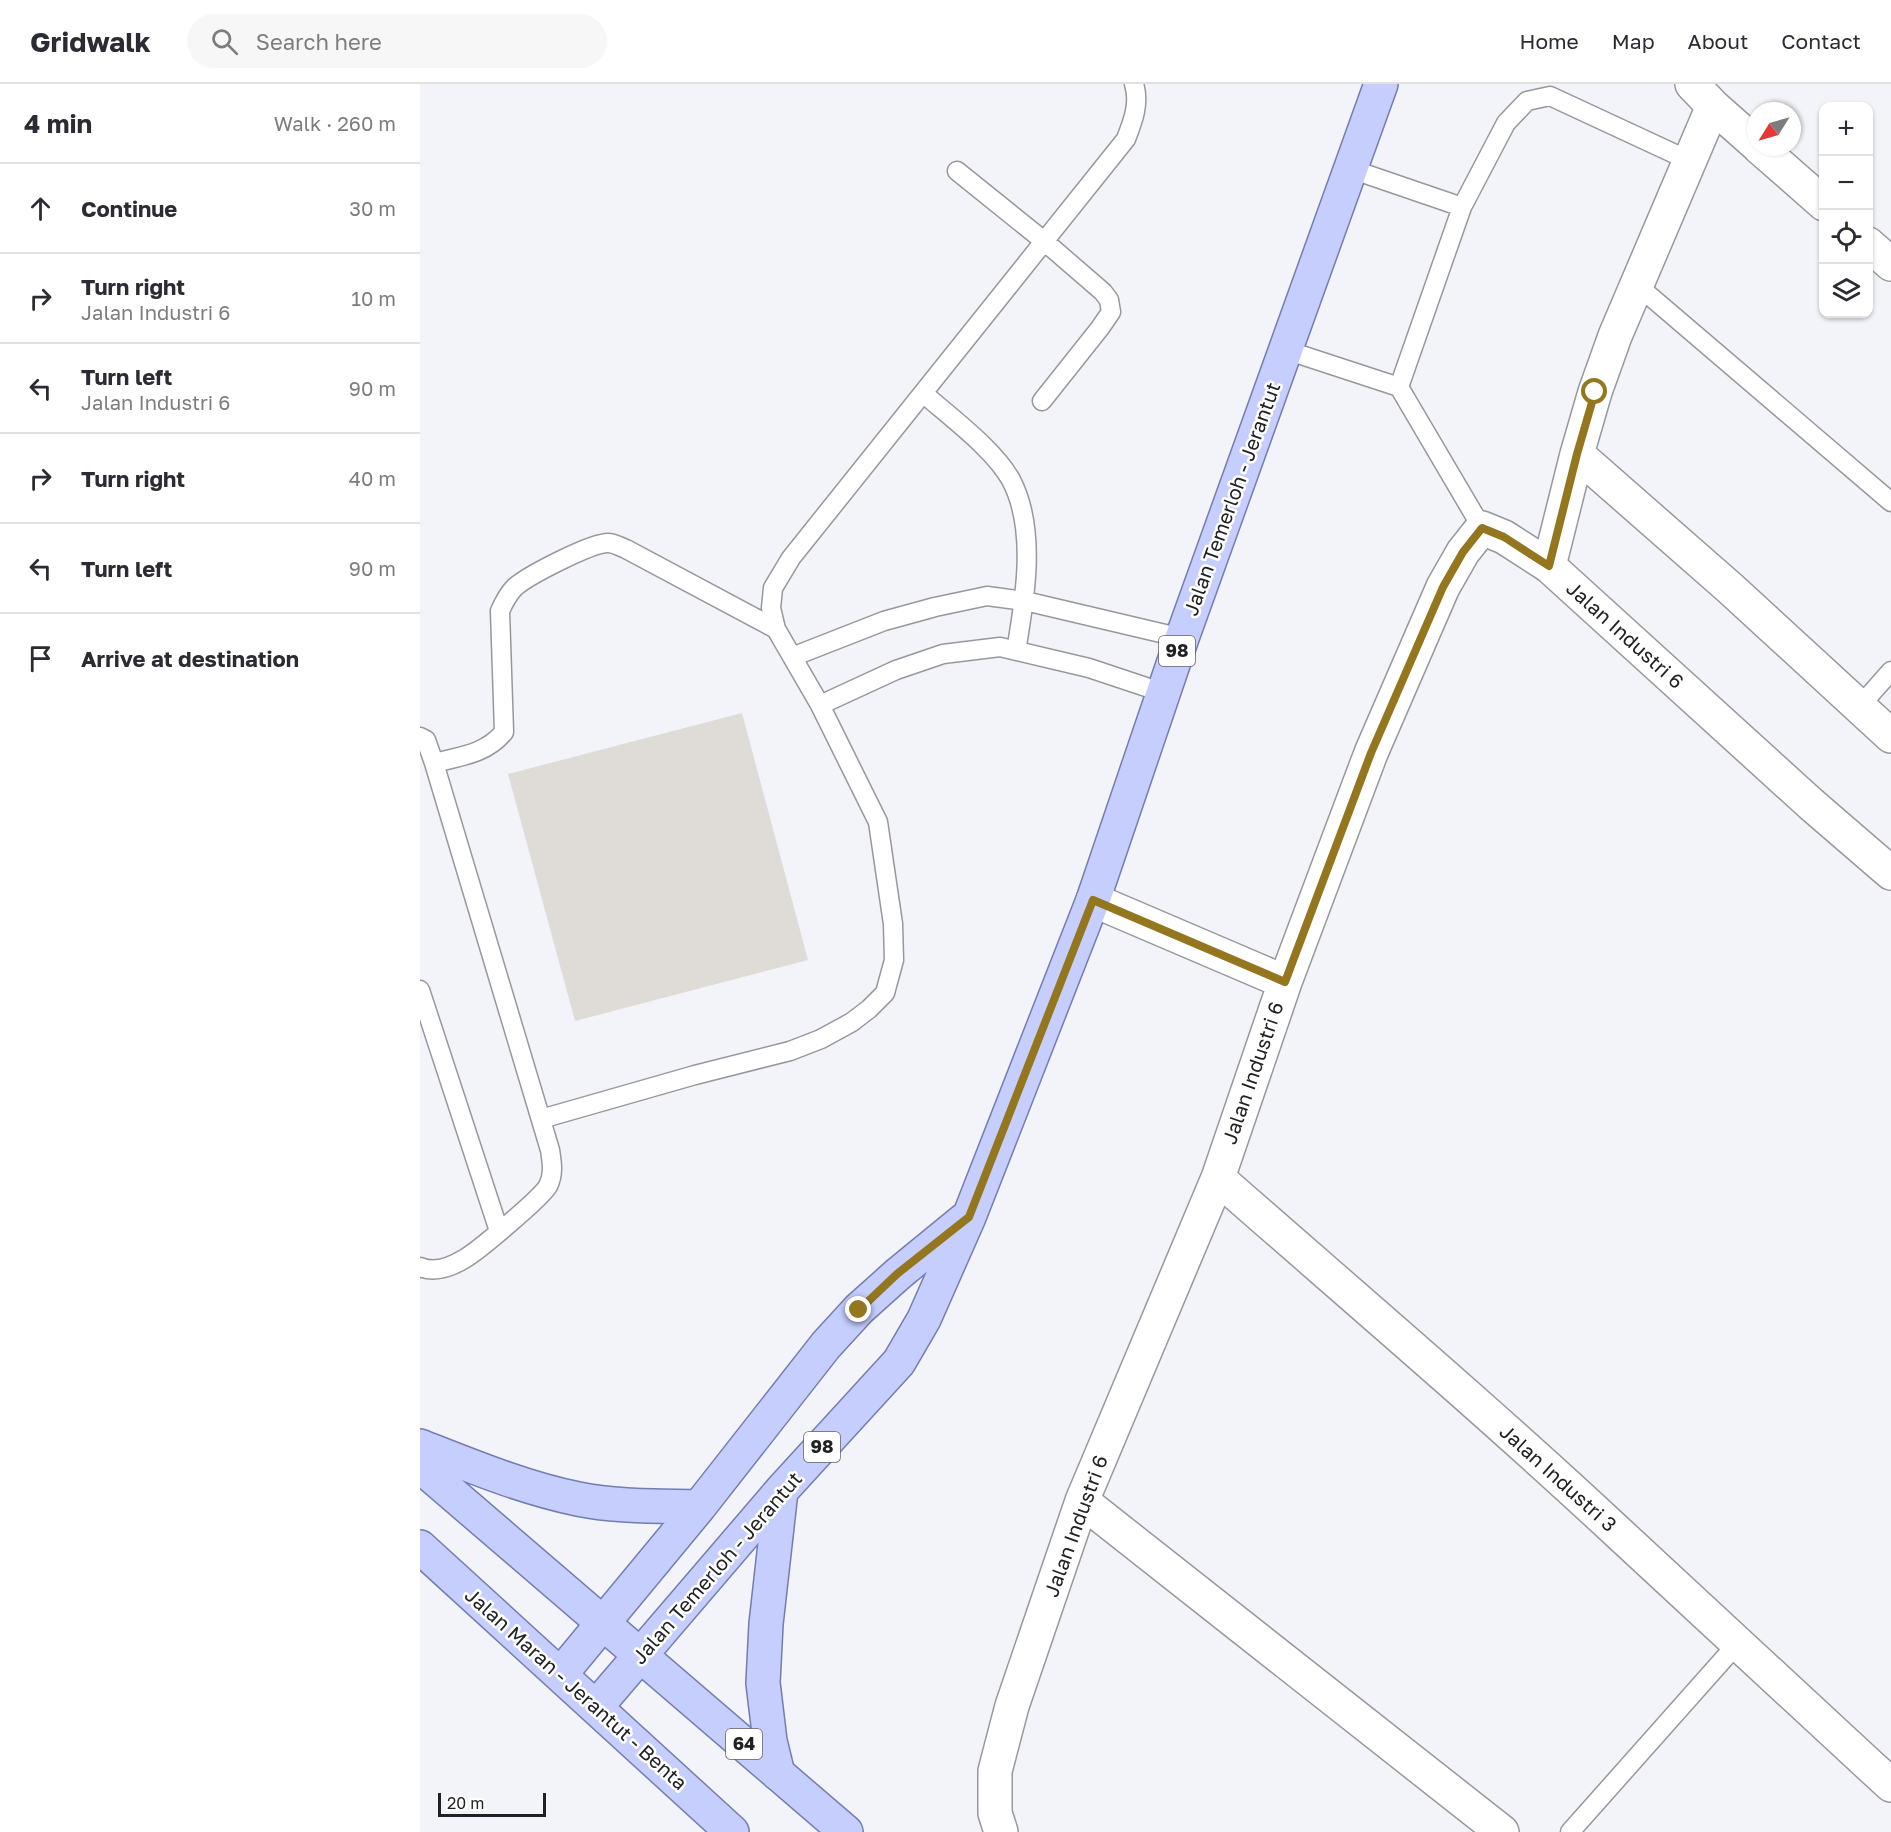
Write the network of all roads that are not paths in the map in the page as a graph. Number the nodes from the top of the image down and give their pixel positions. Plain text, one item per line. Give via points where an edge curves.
1 (1134, 84) edge
2 (1381, 84) edge
3 (1702, 95) edge
4 (1747, 136) edge
5 (1769, 156) edge
6 (1690, 161) junction
7 (1351, 169) junction
8 (957, 171) dead end
9 (1819, 200) edge
10 (1462, 207) junction
11 (1044, 241) junction
12 (1873, 248) edge
13 (1891, 264) edge
14 (1637, 285) junction
15 (1286, 350) junction
16 (1399, 387) junction
17 (923, 393) junction
18 (1042, 401) dead end
19 (1577, 454) junction
20 (1891, 502) edge
21 (1482, 528) junction
22 (1549, 566) junction
23 (1025, 601) junction
24 (776, 629) junction
25 (1182, 638) junction
26 (1016, 651) junction
27 (792, 657) junction
28 (1891, 671) edge
29 (1164, 693) junction
30 (820, 705) junction
31 (1860, 706) junction
32 (1891, 736) edge
33 (420, 737) edge
34 (435, 763) junction
35 (1891, 873) edge
36 (1093, 900) junction
37 (1285, 982) junction
38 (420, 990) edge
39 (541, 1119) junction
40 (1218, 1178) junction
41 (969, 1217) junction
42 (499, 1231) junction
43 (420, 1267) edge
44 (420, 1446) edge
45 (420, 1466) edge
46 (781, 1491) junction
47 (1082, 1501) junction
48 (699, 1507) junction
49 (420, 1547) edge
50 (603, 1623) junction
51 (1737, 1644) junction
52 (641, 1656) junction
53 (560, 1675) junction
54 (596, 1707) junction
55 (778, 1774) junction
56 (1891, 1785) edge
57 (732, 1832) edge
58 (846, 1832) edge
59 (1001, 1832) edge
60 (1502, 1832) edge
61 (1570, 1832) edge

1 - 11 lane via 1136,113 1126,139
2 - 7 main road, Jalan Temerloh - Jerantut / 98
3 - 4 street
3 - 6 street
5 - 9 street
6 - 10 lane via 1550,96 1527,101 1506,123
6 - 14 street
7 - 10 lane
7 - 15 main road, Jalan Temerloh - Jerantut / 98
8 - 11 lane
10 - 16 lane
11 - 17 lane
11 - 18 lane via 1103,292 1111,312
12 - 13 street
14 - 19 street via 1595,392
14 - 20 lane
15 - 16 lane
15 - 25 main road, Jalan Temerloh - Jerantut / 98
16 - 21 lane
17 - 23 lane via 992,455 1010,480 1026,536
17 - 24 lane via 791,558 773,588 771,608
19 - 22 street
19 - 31 street
21 - 22 street, Jalan Industri 6 via 1504,537
21 - 37 street, Jalan Industri 6 via 1443,587 1371,753
22 - 35 street, Jalan Industri 6
23 - 25 lane
23 - 26 lane
23 - 27 lane via 987,596 935,607 884,621
24 - 27 lane
24 - 34 lane via 626,549 610,543 594,546 516,586 506,598 500,611 504,732 480,751
25 - 29 main road, Jalan Temerloh - Jerantut / 98
26 - 29 lane via 1089,668
26 - 30 lane via 1000,647 943,654 896,670
27 - 30 lane
28 - 31 lane
29 - 36 main road, Jalan Temerloh - Jerantut / 98
30 - 39 lane via 878,822 893,924 894,960 885,993 852,1022 790,1051
31 - 32 street
33 - 34 lane via 426,740
34 - 39 lane
36 - 37 street
36 - 41 main road, Jalan Temerloh - Jerantut / 98
37 - 40 street, Jalan Industri 6
38 - 42 lane
39 - 42 lane via 553,1173 547,1188 534,1202
40 - 47 street, Jalan Industri 6
40 - 51 street, Jalan Industri 3 via 1474,1402
41 - 46 main road, Jalan Temerloh - Jerantut / 98 via 924,1319 899,1362
41 - 48 main road via 897,1274 839,1331
42 - 43 lane via 465,1259 443,1268
44 - 48 main road via 492,1474 579,1499
45 - 50 main road, 64
46 - 52 main road, Jalan Temerloh - Jerantut / 98
46 - 55 main road via 763,1683
47 - 59 street, Jalan Industri 6 via 1012,1706 995,1771 995,1813
47 - 60 street
48 - 50 main road
49 - 53 main road, Jalan Maran - Jerantut - Benta
50 - 52 main road, 64
50 - 53 main road
51 - 56 street, Jalan Industri 3
51 - 61 lane
52 - 54 main road, Jalan Temerloh - Jerantut / 98
52 - 55 main road, 64
53 - 54 main road, Jalan Maran - Jerantut - Benta
54 - 57 main road, Jalan Maran - Jerantut - Benta
55 - 58 main road, 64

